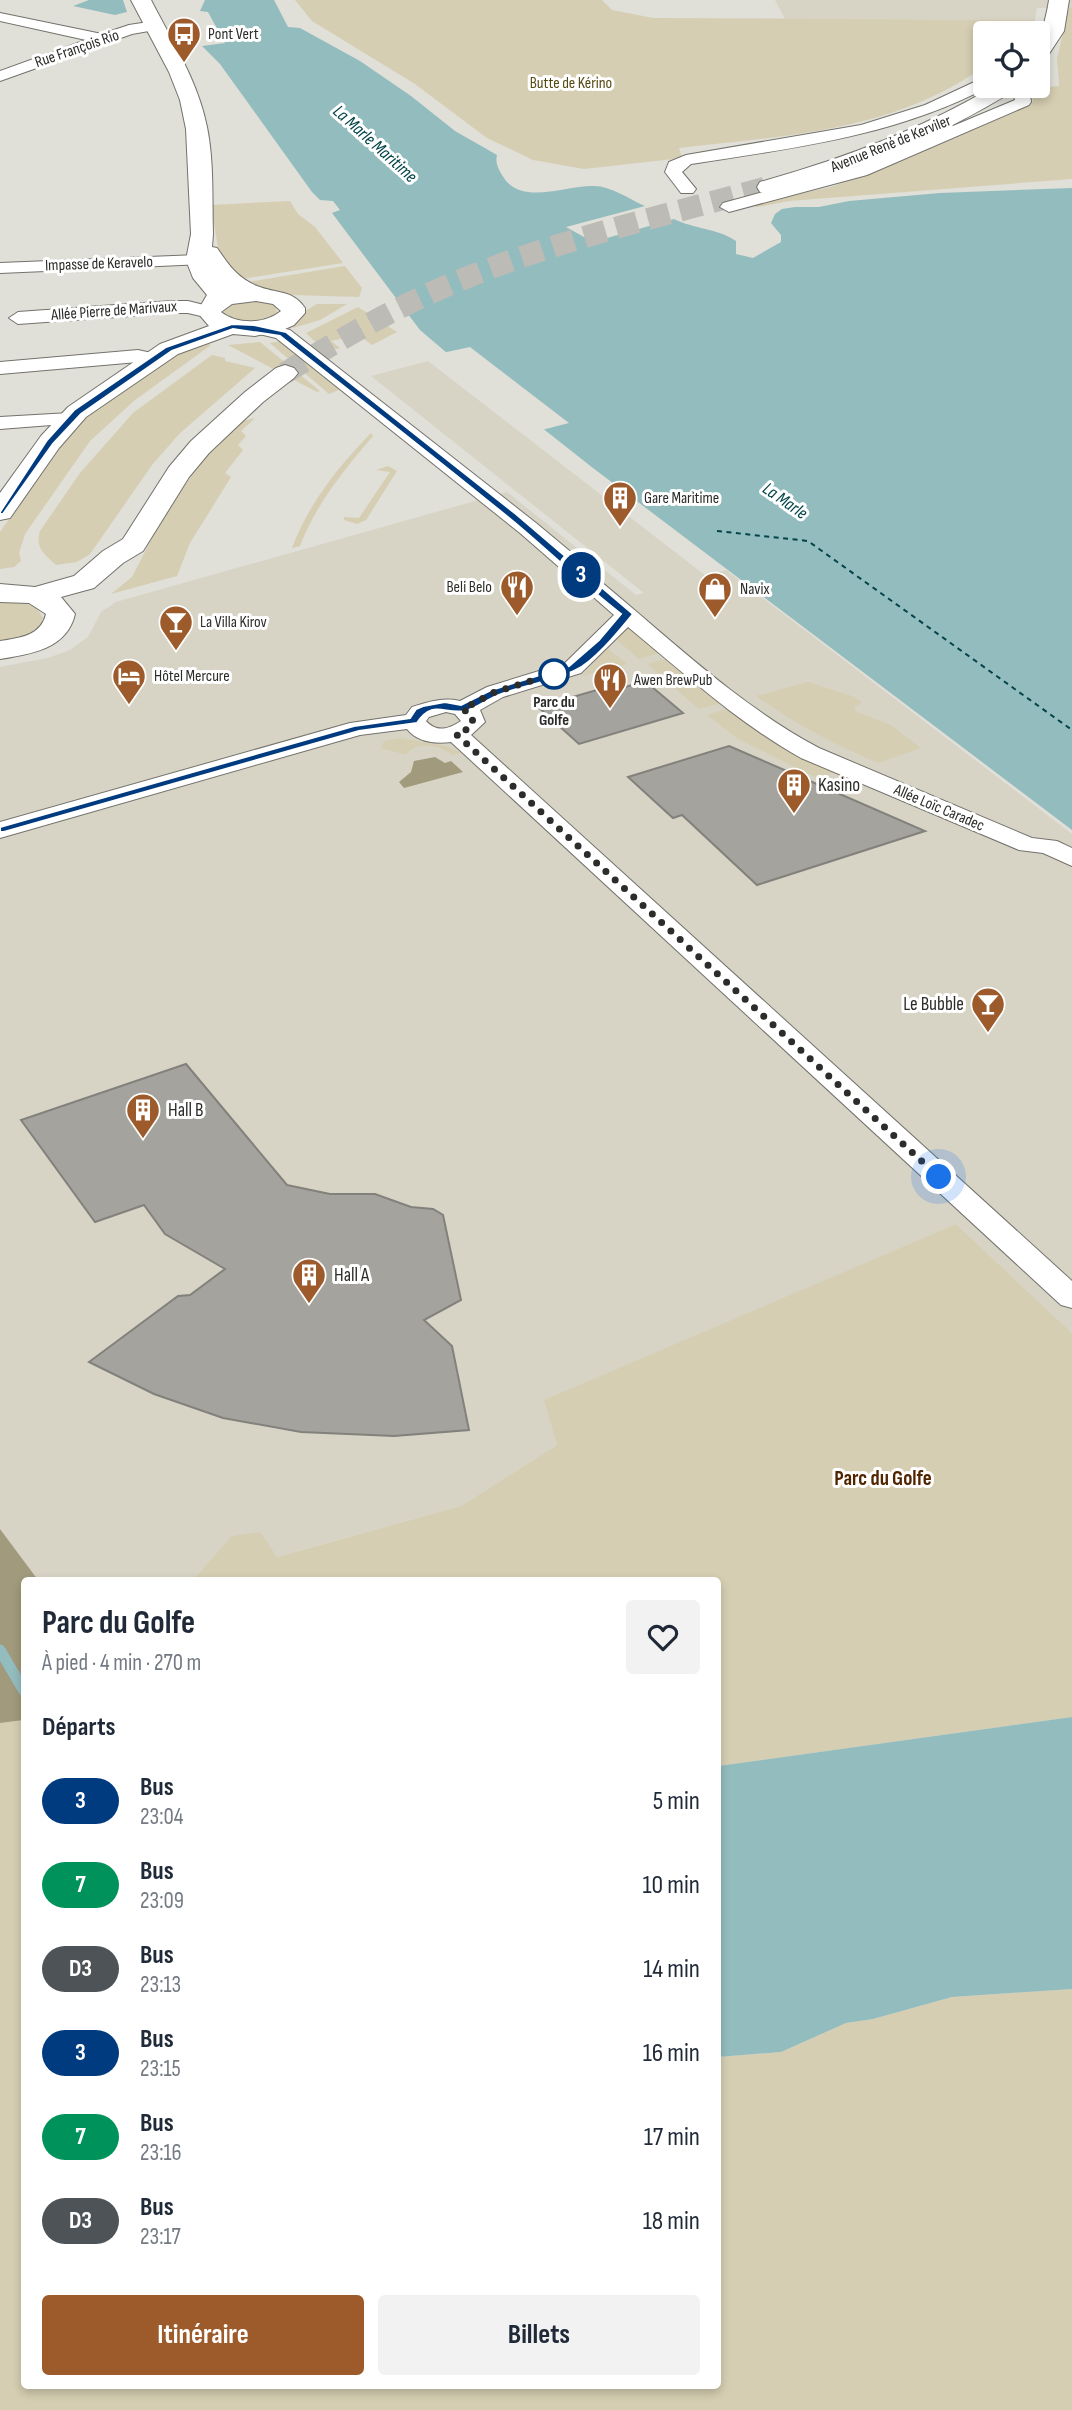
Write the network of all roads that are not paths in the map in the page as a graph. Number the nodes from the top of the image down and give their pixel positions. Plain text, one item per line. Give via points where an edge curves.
1 (141, 0) edge
2 (1059, 0) edge
3 (0, 17) edge
4 (155, 26) junction
5 (1050, 38) edge
6 (104, 39) junction
7 (0, 76) edge
8 (973, 88) edge
9 (988, 98) edge
10 (1022, 98) edge
11 (768, 187) tunnel mouth
12 (687, 189) dead end
13 (729, 207) dead end
14 (202, 234) junction
15 (198, 260) junction
16 (0, 268) edge
17 (255, 294) junction
18 (210, 311) junction
19 (18, 318) dead end
20 (243, 327) junction
21 (283, 327) junction
22 (161, 354) junction
23 (0, 368) edge
24 (285, 373) tunnel mouth
25 (70, 419) junction
26 (0, 423) edge
27 (0, 432) edge
28 (50, 442) junction
29 (0, 512) edge
30 (133, 545) junction
31 (15, 591) edge
32 (627, 614) junction
33 (60, 622) junction
34 (0, 650) edge
35 (459, 722) junction
36 (0, 830) edge
37 (1072, 858) edge
38 (1072, 1298) edge

1 - 4 main road
2 - 5 main road
3 - 6 street
4 - 6 street, Rue François Rio
4 - 14 main road via 179,72 194,119
6 - 7 street, Rue François Rio
8 - 12 street via 919,113 865,129 686,160 673,172
9 - 11 main road, Avenue René de Kerviler via 854,162
10 - 13 street via 1023,102 861,171
14 - 15 main road
14 - 17 main road via 220,271
15 - 16 street, Impasse de Keravelo
15 - 18 main road via 219,295
17 - 18 main road via 228,297
17 - 21 main road via 291,304 293,313
18 - 19 street, Allée Pierre de Marivaux via 172,307
18 - 20 main road via 218,322
18 - 22 main road
20 - 21 main road
20 - 22 main road
21 - 32 street, Allée Loïc Caradec
22 - 23 street
22 - 25 main road
24 - 30 main road via 200,447
25 - 26 street
25 - 28 main road
27 - 28 street
28 - 29 main road
30 - 31 main road via 84,582
30 - 33 main road via 133,561 122,576
31 - 33 main road via 56,606
32 - 35 street via 573,668 495,692
32 - 37 street, Allée Loïc Caradec via 739,708 810,753 1028,845 1048,846
33 - 34 main road via 45,638
35 - 36 street via 433,735 416,727 414,721 358,728
35 - 38 street

